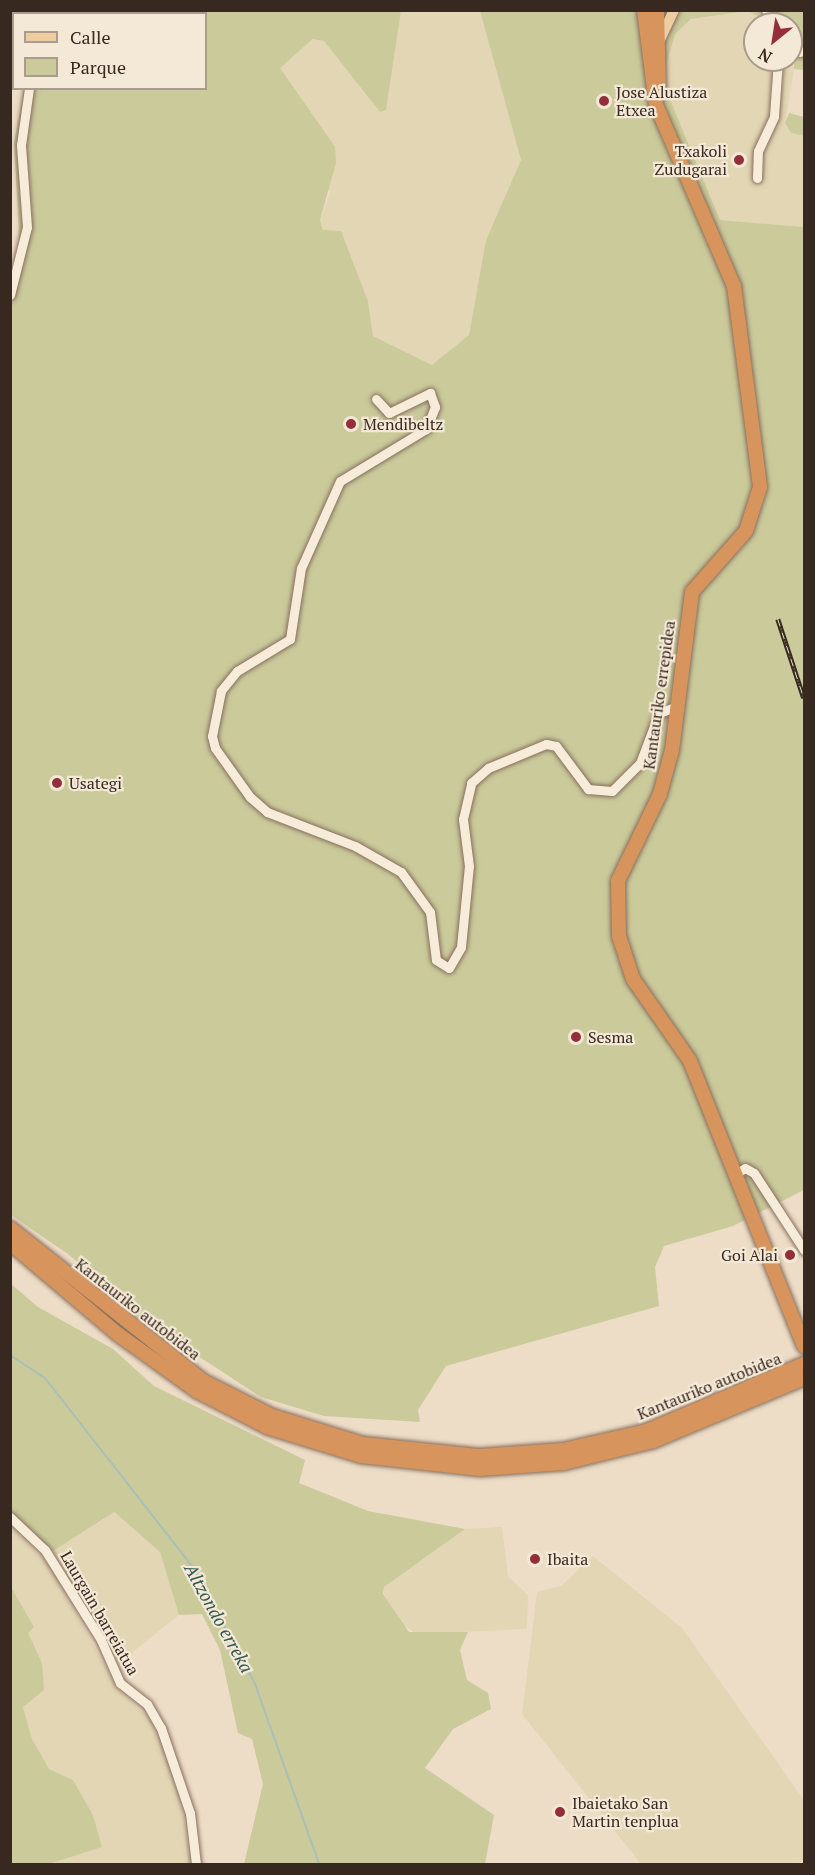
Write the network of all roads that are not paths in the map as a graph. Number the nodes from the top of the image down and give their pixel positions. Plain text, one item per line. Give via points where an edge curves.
1 (646, 10) edge
2 (657, 10) edge
3 (674, 10) edge
4 (651, 51) junction
5 (777, 72) edge
6 (29, 90) edge
7 (757, 178) dead end
8 (10, 295) edge
9 (376, 399) dead end
10 (677, 706) junction
11 (737, 1173) junction
12 (10, 1228) edge
13 (10, 1243) edge
14 (804, 1250) edge
15 (804, 1346) edge
16 (804, 1364) edge
17 (804, 1378) edge
18 (10, 1517) edge
19 (196, 1864) edge

1 - 4 highway
2 - 4 highway
3 - 4 main road
4 - 10 highway, Kantauriko errepidea via 673,142 734,286 760,487 746,531 692,592
5 - 7 street via 774,116 758,151
6 - 8 street via 21,146 27,227
9 - 10 street via 389,413 430,393 435,407 426,429 340,480 301,568 290,639 237,671 221,691 212,736 215,748 250,797 267,812 355,846 401,872 430,912 436,960 449,968 461,947 469,866 463,819 471,783 488,768 546,744 556,746 588,789 612,791 640,763 659,713
10 - 11 highway, Kantauriko errepidea via 660,794 618,881 619,936 633,979 690,1060
11 - 14 street via 745,1168 754,1173
11 - 15 highway, Kantauriko errepidea
12 - 16 highway, Kantauriko autobidea via 204,1381 294,1424 383,1447 480,1456 562,1450 647,1431
13 - 17 highway, Kantauriko autobidea via 118,1335 197,1392 267,1427 362,1456 471,1469 564,1463 653,1441
18 - 19 street, Laurgain barreiatua via 45,1550 101,1640 120,1683 147,1704 161,1728 190,1813

